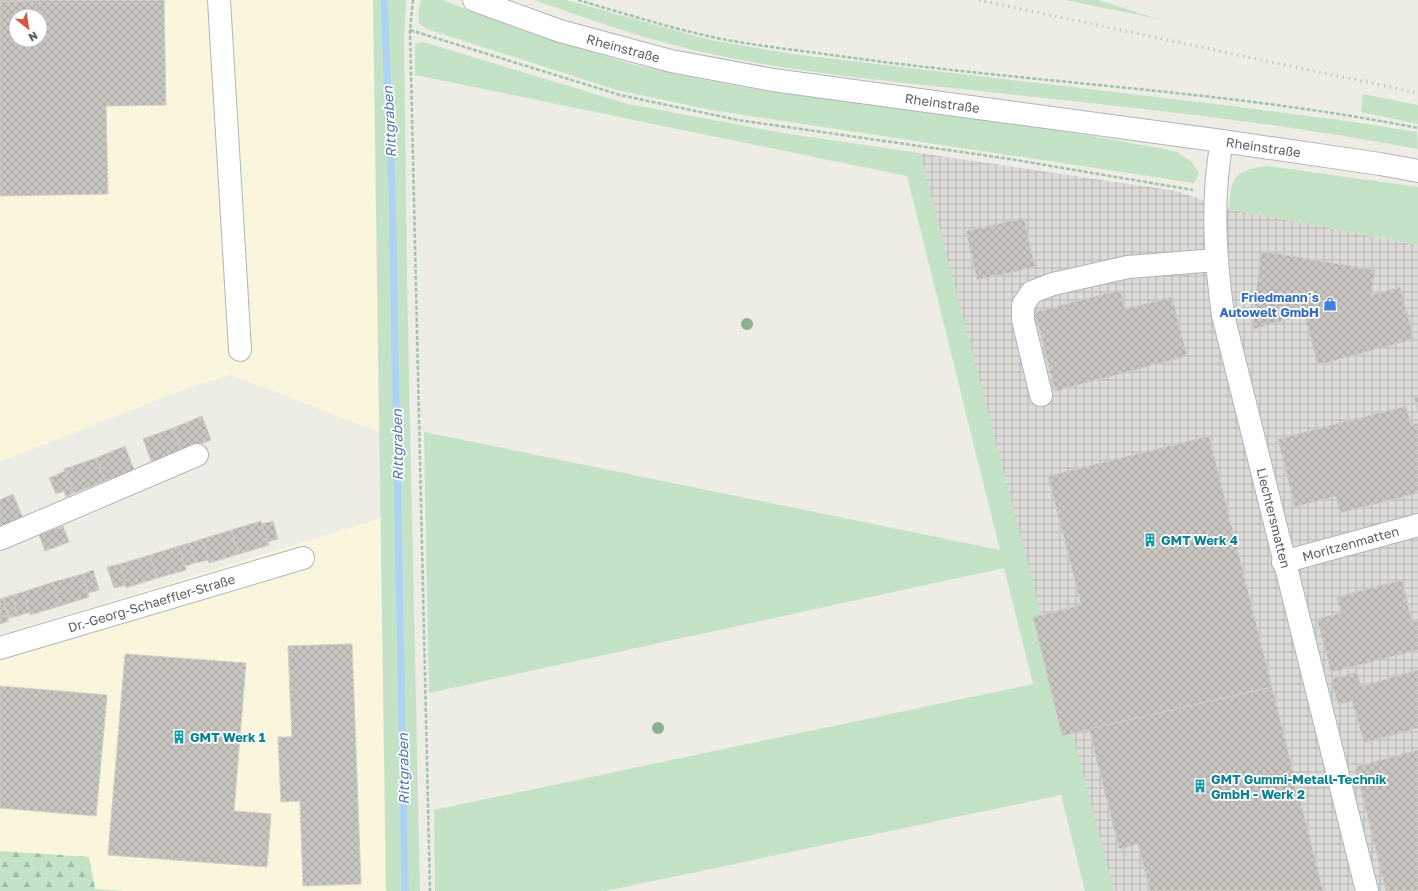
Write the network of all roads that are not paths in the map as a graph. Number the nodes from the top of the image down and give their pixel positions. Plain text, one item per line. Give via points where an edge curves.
1 (219, 0) edge
2 (474, 0) edge
3 (1222, 141) junction
4 (1418, 172) edge
5 (1216, 260) junction
6 (240, 350) dead end
7 (1042, 395) dead end
8 (197, 455) dead end
9 (1418, 524) edge
10 (0, 539) edge
11 (303, 558) dead end
12 (1284, 562) junction
13 (0, 648) edge
14 (1367, 891) edge

1 - 6 street
2 - 3 street, Rheinstraße via 560,31 686,64 846,91
3 - 4 street, Rheinstraße
3 - 5 street, Liechtersmatten via 1214,194
5 - 7 street via 1128,267 1053,284 1032,292 1023,305 1023,320
5 - 12 street, Liechtersmatten via 1223,315
8 - 10 street
9 - 12 street, Moritzenmatten
11 - 13 street, Dr.-Georg-Schaeffler-Straße
12 - 14 street, Liechtersmatten

